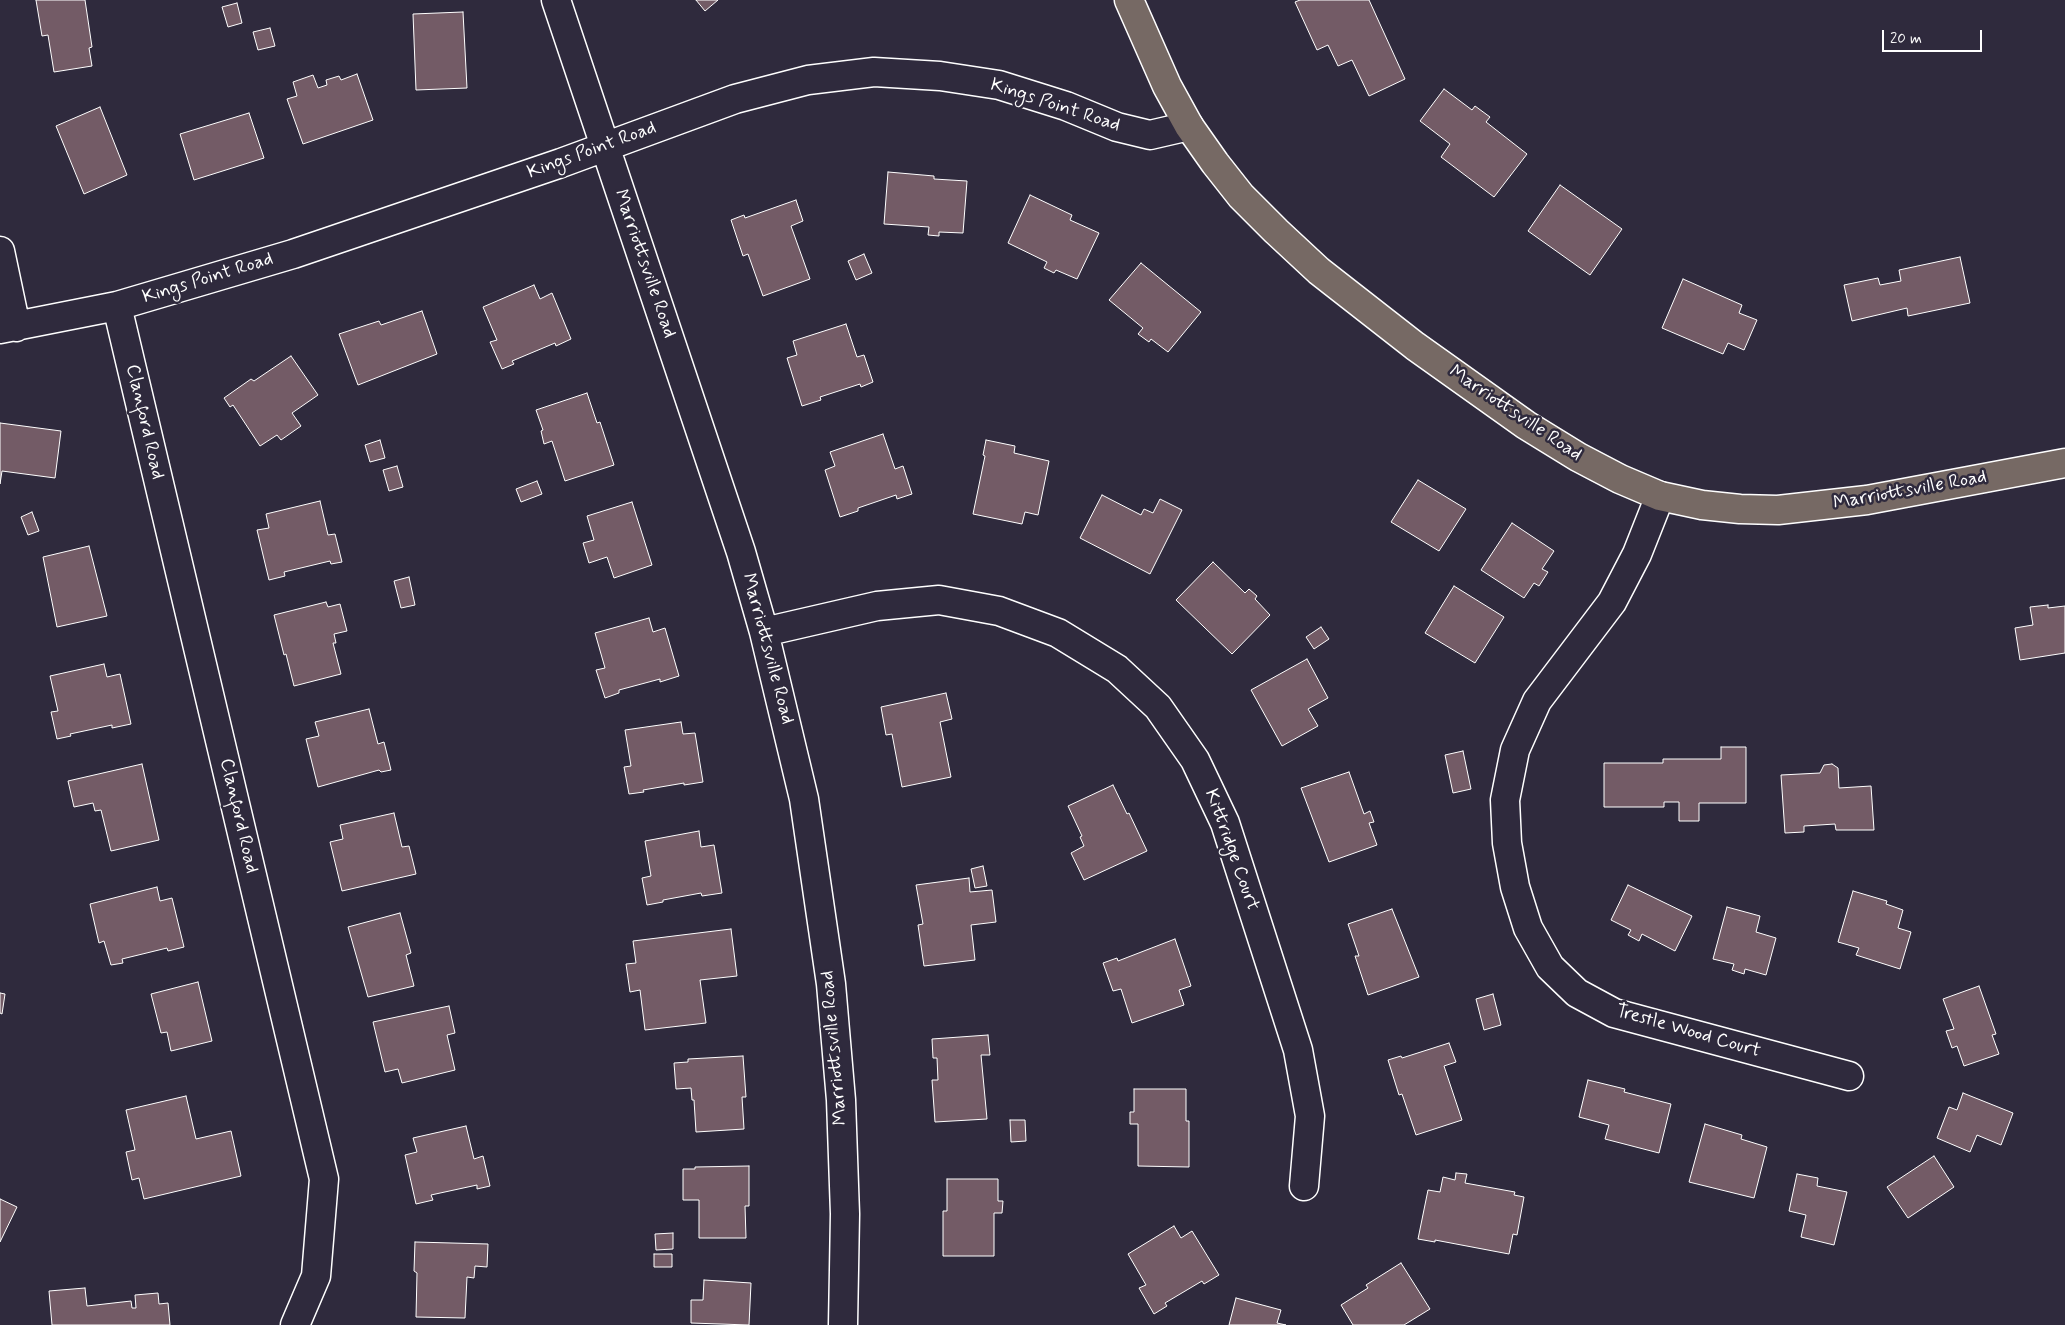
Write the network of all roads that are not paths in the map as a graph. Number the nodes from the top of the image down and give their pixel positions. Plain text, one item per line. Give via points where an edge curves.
1 (556, 0) edge
2 (1129, 0) edge
3 (1189, 126) junction
4 (605, 148) junction
5 (0, 250) edge
6 (117, 306) junction
7 (8, 328) edge
8 (2065, 463) edge
9 (1660, 496) junction
10 (764, 632) junction
11 (1849, 1076) dead end
12 (1304, 1186) dead end
13 (296, 1325) edge
14 (843, 1325) edge

1 - 4 street, Marriottsville Road
2 - 3 main road, Marriottsville Road via 1167,86
3 - 4 street, Kings Point Road via 1150,135 1117,127 1066,106 999,85 940,76 874,72 808,80 735,99
3 - 9 main road, Marriottsville Road via 1214,163 1248,203 1319,271 1356,301 1526,425 1620,480
4 - 6 street, Kings Point Road via 293,254
4 - 10 street, Marriottsville Road
5 - 7 street
6 - 7 street, Kings Point Road
6 - 13 street, Clanford Road via 324,1179 316,1276
8 - 9 main road, Marriottsville Road via 1814,508 1740,510
9 - 11 street, Trestle Wood Court via 1637,554 1612,602 1537,701 1515,750 1505,800 1507,843 1515,887 1528,928 1550,967 1577,993 1614,1013
10 - 12 street, Kittridge Court via 877,606 939,600 999,611 1058,633 1117,669 1158,707 1196,760 1225,823 1298,1050 1310,1116
10 - 14 street, Marriottsville Road via 804,799 831,984 841,1100 845,1214

